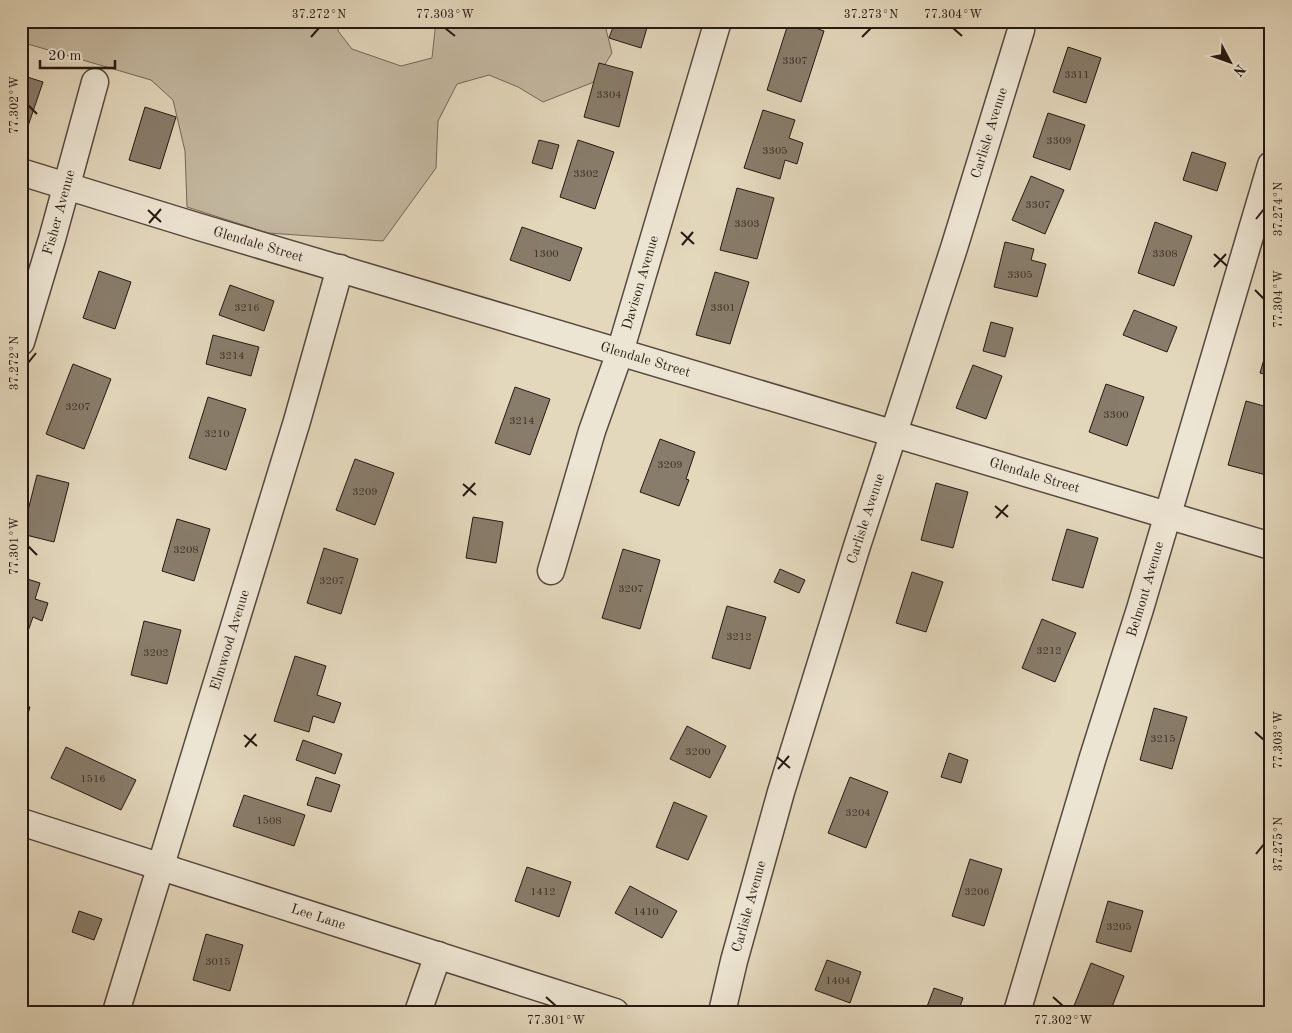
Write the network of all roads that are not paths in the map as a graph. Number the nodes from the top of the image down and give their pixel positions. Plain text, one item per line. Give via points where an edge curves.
1 (718, 21) edge
2 (1021, 30) dead end
3 (96, 82) dead end
4 (1271, 165) edge
5 (21, 172) edge
6 (67, 185) junction
7 (340, 268) junction
8 (21, 342) edge
9 (620, 352) junction
10 (894, 433) junction
11 (1167, 516) junction
12 (1271, 546) edge
13 (551, 571) dead end
14 (21, 822) edge
15 (162, 866) junction
16 (438, 955) junction
17 (116, 1012) edge
18 (418, 1012) edge
19 (615, 1012) edge
20 (722, 1012) edge
21 (1017, 1012) edge

1 - 9 street, Davison Avenue
2 - 10 street, Carlisle Avenue
3 - 6 street, Fisher Avenue
4 - 11 street, Belmont Avenue
5 - 6 street, Glendale Street
6 - 7 street, Glendale Street
6 - 8 street, Fisher Avenue
7 - 9 street, Glendale Street
7 - 15 street, Elmwood Avenue
9 - 10 street, Glendale Street
9 - 13 street, Davison Avenue via 592,431
10 - 11 street, Glendale Street
10 - 20 street, Carlisle Avenue via 782,792
11 - 12 street, Glendale Street
11 - 21 street, Belmont Avenue
14 - 15 street, Lee Lane
15 - 16 street, Lee Lane
15 - 17 street, Elmwood Avenue
16 - 18 street
16 - 19 street, Lee Lane

